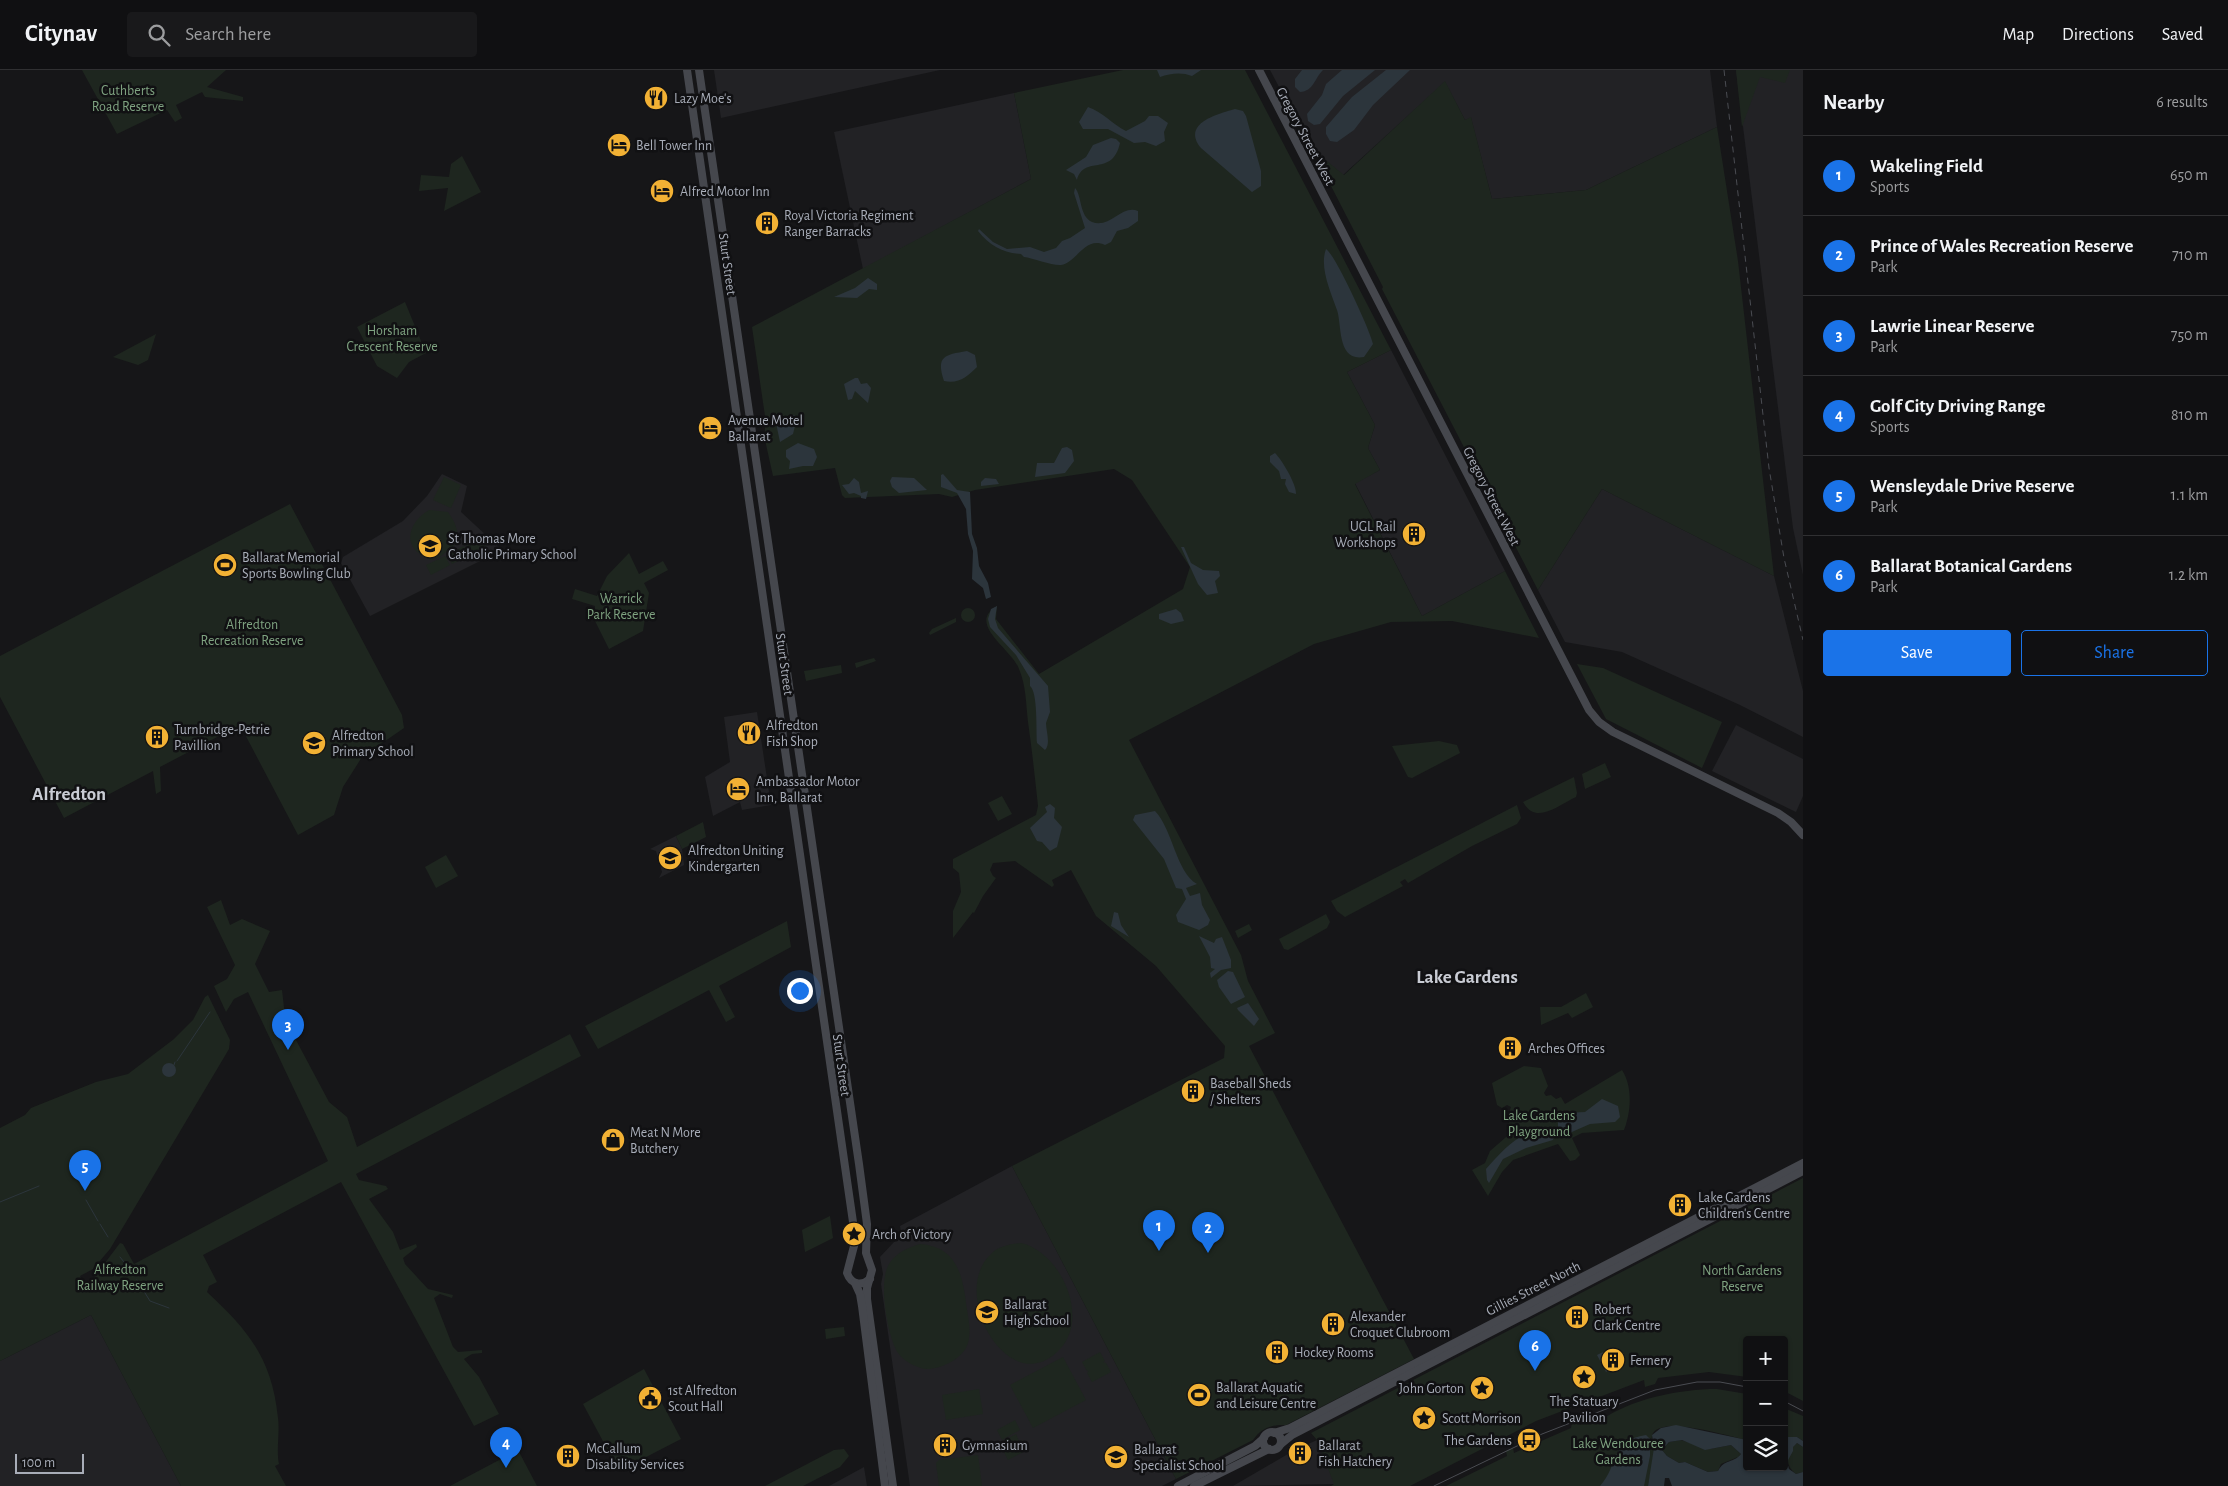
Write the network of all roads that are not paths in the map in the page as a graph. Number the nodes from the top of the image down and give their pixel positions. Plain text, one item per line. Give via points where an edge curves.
1 (687, 70) edge
2 (699, 70) edge
3 (1259, 70) edge
4 (727, 260) junction
5 (716, 266) junction
6 (767, 525) junction
7 (753, 530) junction
8 (1803, 835) edge
9 (1803, 1163) edge
10 (1803, 1171) edge
11 (850, 1262) junction
12 (869, 1262) junction
13 (870, 1279) junction
14 (855, 1283) junction
15 (1534, 1304) junction
16 (1274, 1433) junction
17 (1264, 1438) junction
18 (1281, 1444) junction
19 (1269, 1450) junction
20 (885, 1486) edge
21 (893, 1486) edge
22 (1178, 1486) edge
23 (1194, 1486) edge

1 - 5 main road, Sturt Street
2 - 4 main road, Sturt Street
3 - 8 main road, Gregory Street West via 1589,710 1613,732 1778,813
4 - 5 main road via 722,266
4 - 6 main road, Sturt Street
5 - 7 main road, Sturt Street
6 - 7 main road via 761,530
6 - 12 main road, Sturt Street via 860,1172
7 - 11 main road, Sturt Street via 854,1229
9 - 15 main road, Gillies Street North
10 - 15 main road, Gillies Street North
11 - 12 main road via 860,1258
11 - 14 main road via 847,1273
12 - 13 main road via 872,1270
13 - 14 main road via 861,1284
13 - 21 main road via 867,1299
14 - 20 main road via 862,1306
15 - 16 main road, Gillies Street North via 1290,1428
15 - 18 main road, Gillies Street North via 1292,1435
16 - 17 main road
16 - 18 main road via 1280,1437
17 - 19 main road via 1264,1445
17 - 22 main road via 1255,1446
18 - 19 main road via 1276,1450
19 - 23 main road

